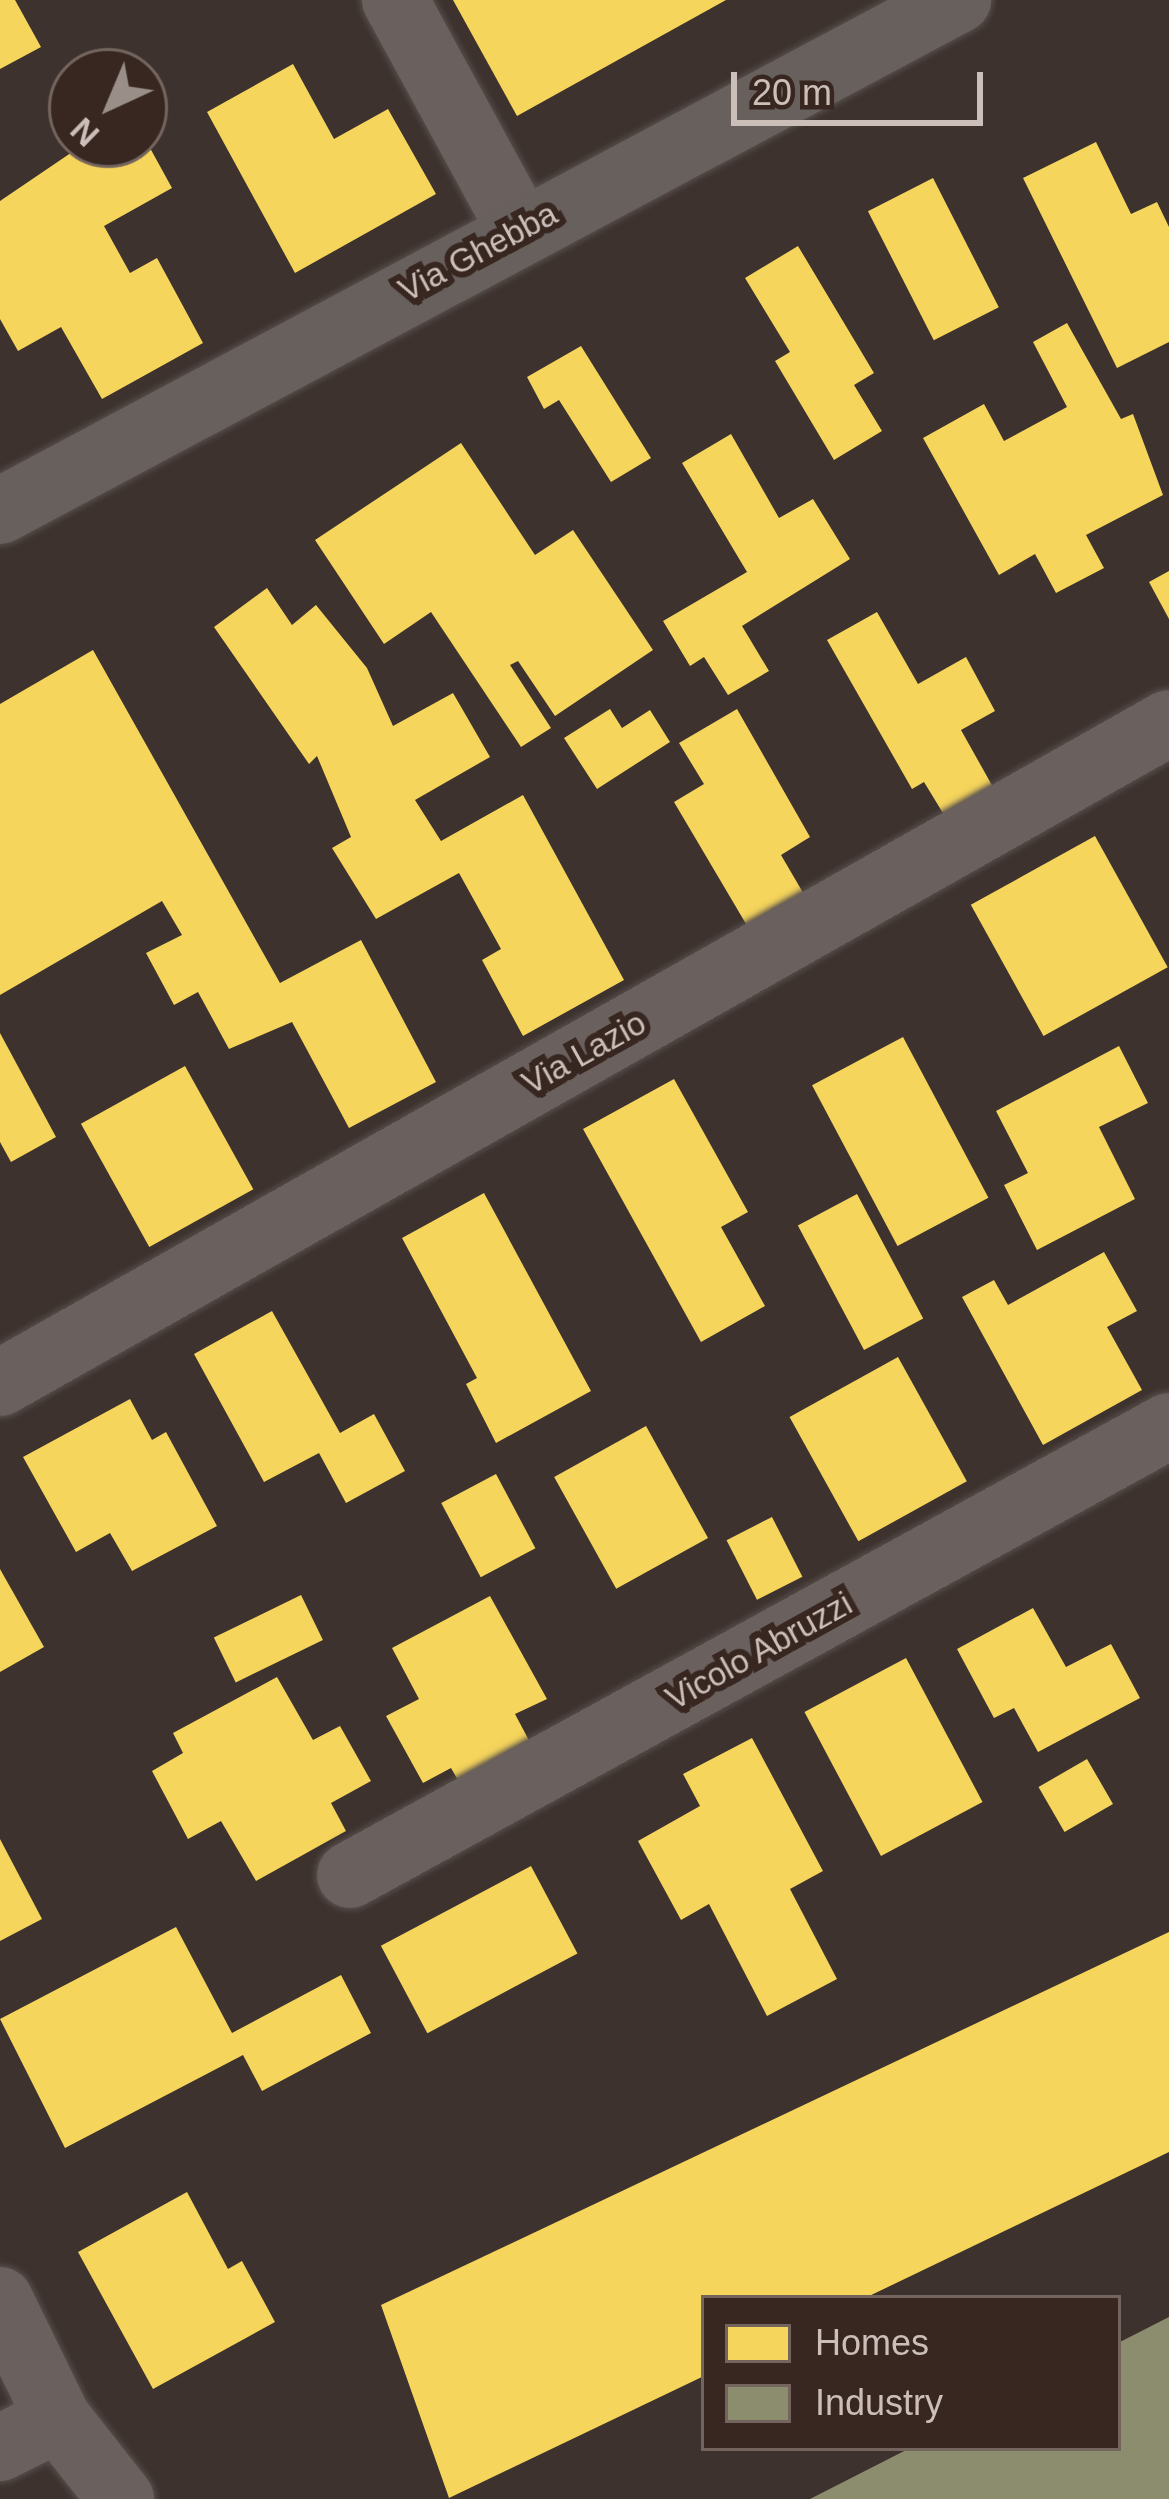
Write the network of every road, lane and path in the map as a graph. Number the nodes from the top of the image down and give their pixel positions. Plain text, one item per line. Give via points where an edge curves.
1 (395, 0) edge
2 (958, 0) edge
3 (520, 229) junction
4 (5, 495) edge
5 (1169, 723) edge
6 (0, 1383) edge
7 (1169, 1426) edge
8 (350, 1875) dead end
9 (0, 2300) edge
10 (58, 2419) junction
11 (0, 2448) edge
12 (121, 2499) edge

1 - 3 street
2 - 3 street, Via Ghebba
3 - 4 street, Via Ghebba
5 - 6 street, Via Lazio
7 - 8 street, Vicolo Abruzzi
9 - 10 street
10 - 11 street
10 - 12 street

